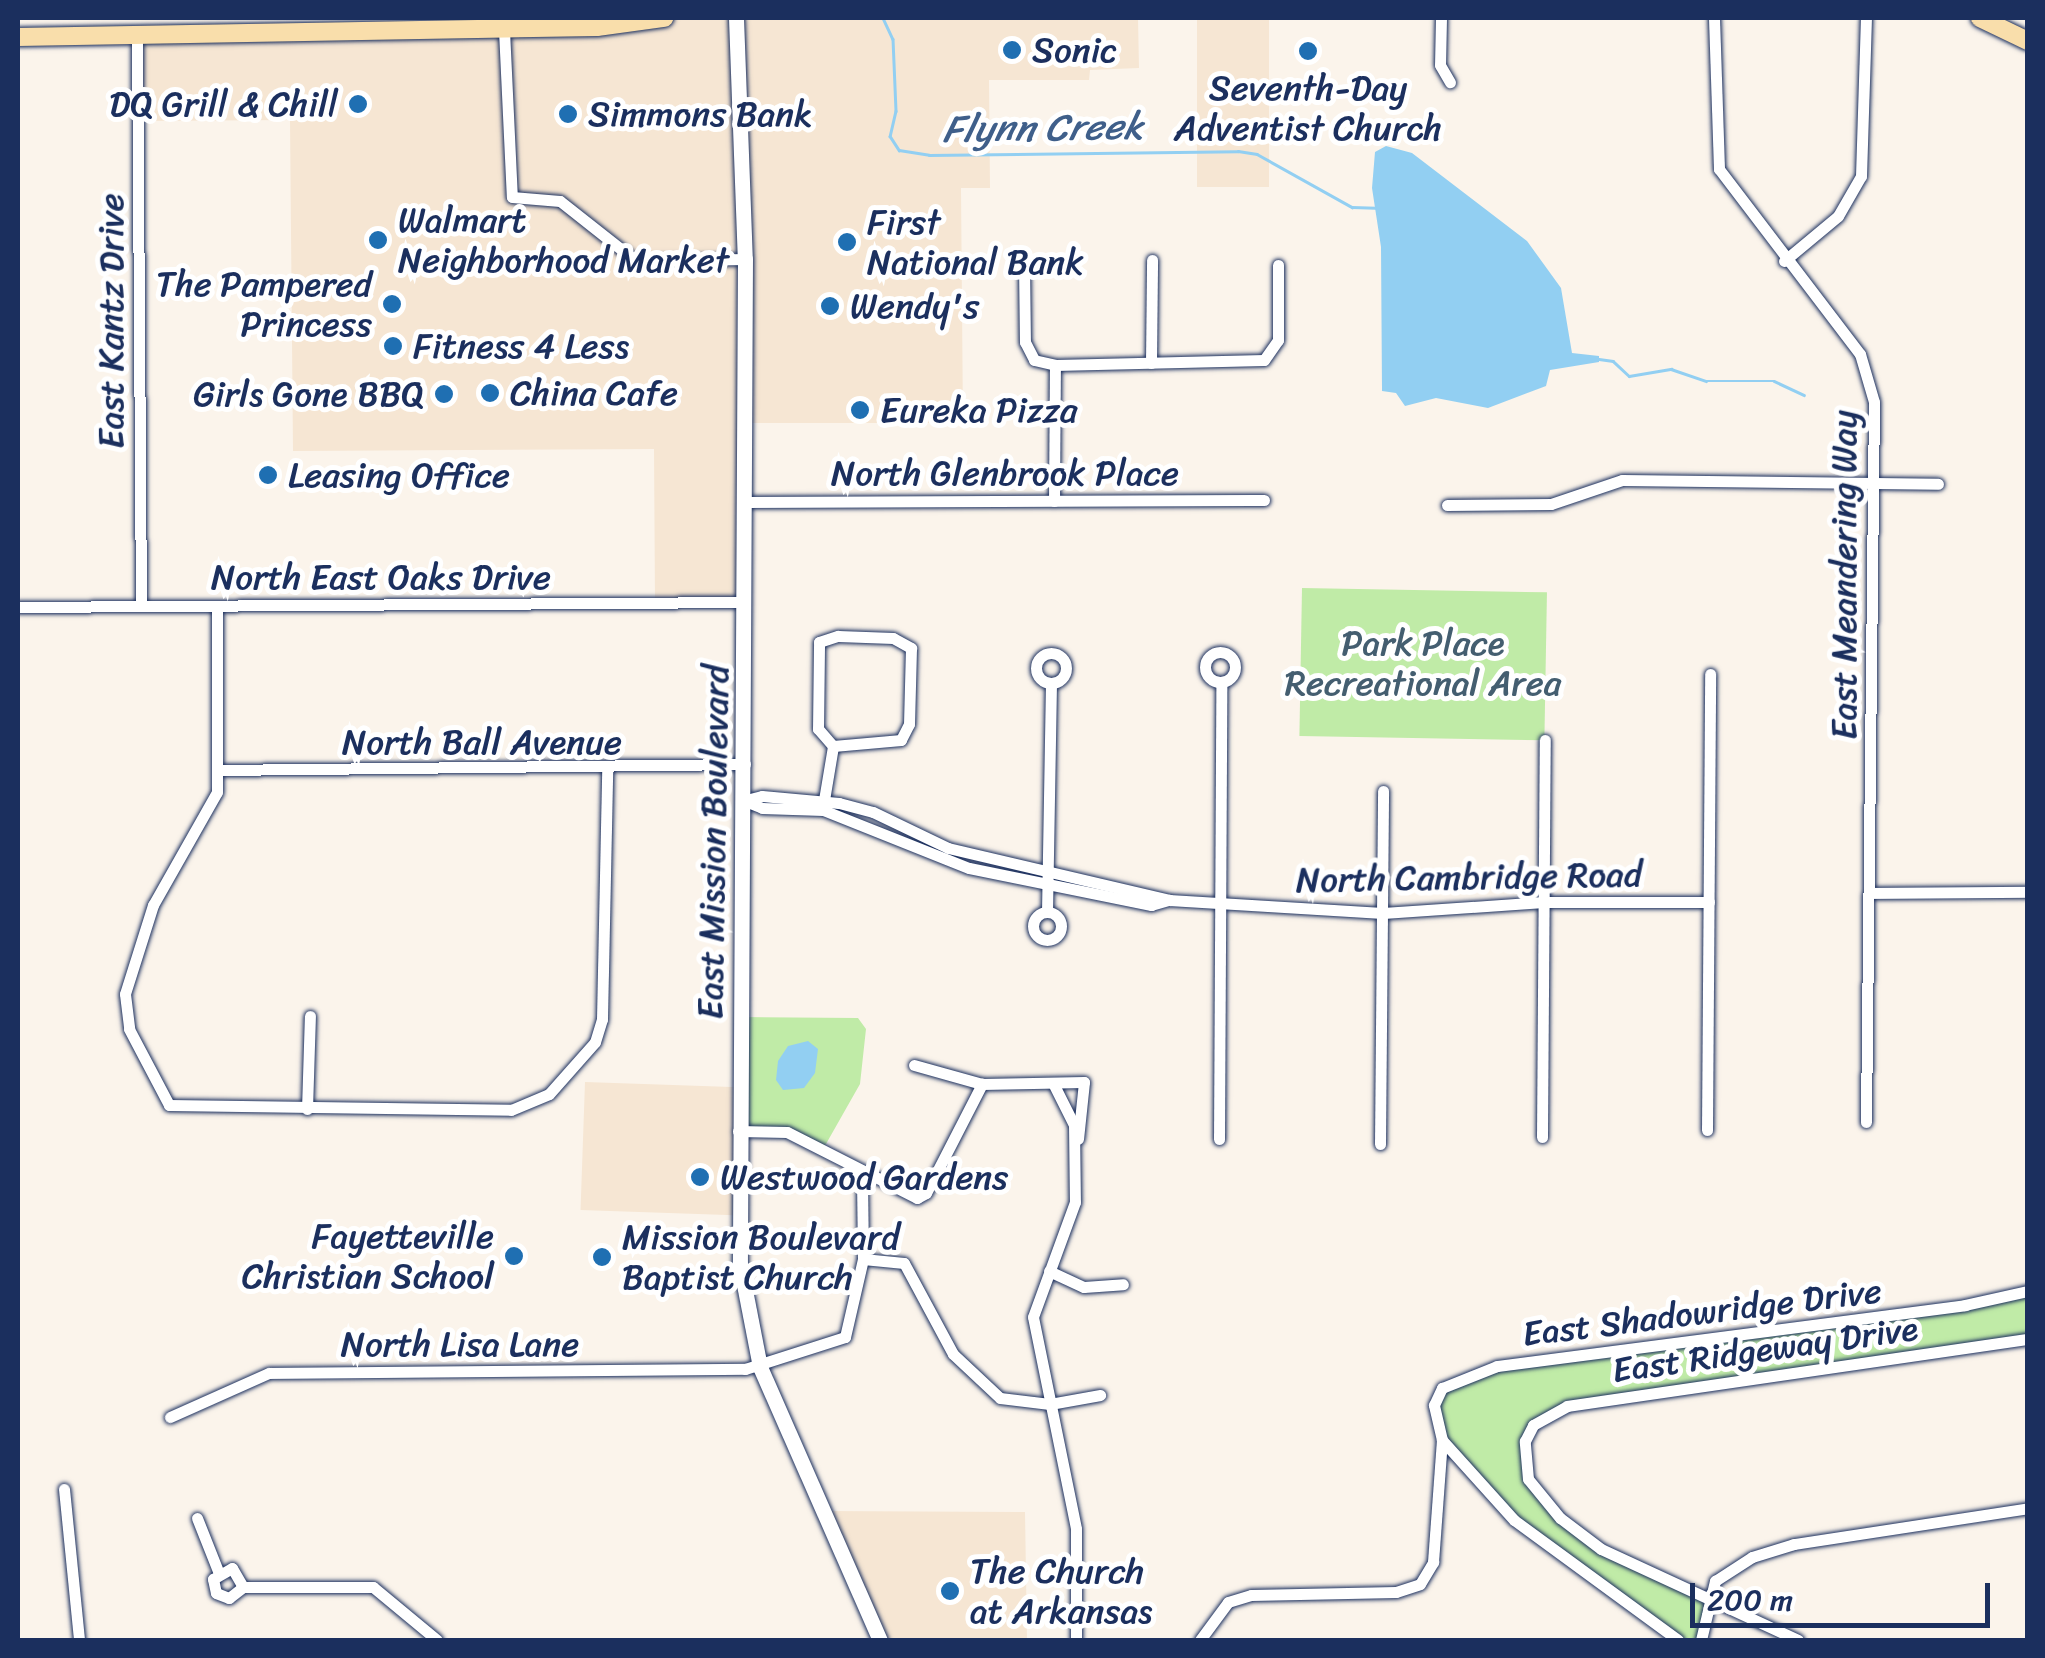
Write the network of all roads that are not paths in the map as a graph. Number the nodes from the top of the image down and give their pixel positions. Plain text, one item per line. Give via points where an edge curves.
1 (664, 18) edge
2 (736, 18) edge
3 (1441, 18) edge
4 (1714, 18) edge
5 (1866, 18) edge
6 (1980, 18) edge
7 (504, 30) junction
8 (137, 36) junction
9 (18, 37) edge
10 (2028, 42) edge
11 (1450, 82) dead end
12 (746, 259) junction
13 (1152, 260) dead end
14 (1784, 261) junction
15 (1024, 264) dead end
16 (1278, 265) dead end
17 (1152, 363) junction
18 (1054, 365) junction
19 (1875, 483) junction
20 (1938, 484) dead end
21 (1264, 500) dead end
22 (1054, 501) junction
23 (746, 502) junction
24 (1448, 505) dead end
25 (745, 602) junction
26 (141, 606) junction
27 (217, 606) junction
28 (18, 607) edge
29 (1710, 674) dead end
30 (1221, 682) dead end
31 (1052, 684) dead end
32 (1546, 740) dead end
33 (832, 746) junction
34 (746, 764) junction
35 (218, 770) junction
36 (608, 770) junction
37 (1382, 791) dead end
38 (744, 801) junction
39 (823, 805) junction
40 (1046, 879) junction
41 (1869, 892) junction
42 (2028, 892) edge
43 (1544, 902) junction
44 (1709, 902) junction
45 (1219, 904) junction
46 (1048, 912) dead end
47 (1383, 912) junction
48 (310, 1016) dead end
49 (914, 1065) dead end
50 (982, 1084) junction
51 (1053, 1084) junction
52 (306, 1110) junction
53 (1866, 1122) dead end
54 (1707, 1130) dead end
55 (738, 1131) junction
56 (1542, 1136) dead end
57 (1219, 1139) dead end
58 (1077, 1142) junction
59 (1380, 1144) dead end
60 (862, 1172) junction
61 (864, 1258) junction
62 (1049, 1270) junction
63 (1123, 1284) dead end
64 (2028, 1291) edge
65 (2028, 1339) edge
66 (760, 1367) junction
67 (1100, 1396) dead end
68 (1050, 1404) junction
69 (170, 1417) dead end
70 (1442, 1440) junction
71 (64, 1488) dead end
72 (2028, 1508) edge
73 (197, 1518) dead end
74 (218, 1571) junction
75 (243, 1587) junction
76 (1706, 1600) junction
77 (79, 1640) edge
78 (436, 1640) edge
79 (880, 1640) edge
80 (1076, 1640) edge
81 (1200, 1640) edge
82 (1678, 1640) edge
83 (1701, 1640) edge
84 (1798, 1640) edge

1 - 7 main road
2 - 12 main road, East Mission Boulevard
3 - 11 street via 1440,65
4 - 14 street, East Meandering Way via 1719,170
5 - 14 street via 1862,176 1838,216
6 - 10 main road
7 - 8 main road
7 - 12 street via 512,197 560,201 636,261
8 - 9 main road
8 - 26 street, East Kantz Drive
12 - 23 main road, East Mission Boulevard
13 - 17 street
14 - 19 street, East Meandering Way via 1860,354 1874,402
15 - 18 street via 1025,342 1034,360
16 - 17 street via 1278,340 1270,355 1256,363
17 - 18 street
18 - 22 street
19 - 20 street
19 - 24 street via 1622,480 1551,504
19 - 41 street, East Meandering Way
21 - 22 street, North Glenbrook Place
22 - 23 street, North Glenbrook Place
23 - 25 main road, East Mission Boulevard
25 - 27 street, North East Oaks Drive
25 - 34 main road, East Mission Boulevard
26 - 27 street, North East Oaks Drive
26 - 28 street, North East Oaks Drive
27 - 35 street
29 - 44 street
30 - 45 street
31 - 40 street
32 - 43 street
33 - 33 street via 818,729 819,642 893,638 911,648 909,724 901,740
33 - 39 street
34 - 36 street, North Ball Avenue
34 - 38 main road, East Mission Boulevard
35 - 36 street, North Ball Avenue
35 - 52 street via 209,815 142,930 125,994 130,1029 163,1098 179,1109
36 - 52 street via 602,1019 580,1063 524,1108
37 - 47 street
38 - 39 street, North Cambridge Road
38 - 55 main road, East Mission Boulevard
39 - 40 street, North Cambridge Road via 969,868
40 - 45 street, North Cambridge Road via 1150,905
40 - 46 street
41 - 42 street
41 - 53 street, East Meandering Way
43 - 44 street, North Cambridge Road
43 - 47 street, North Cambridge Road
43 - 56 street
44 - 54 street
45 - 47 street, North Cambridge Road
45 - 57 street
47 - 59 street
48 - 52 street
49 - 50 street
50 - 51 street
50 - 60 street via 922,1196
51 - 58 street
51 - 58 street via 1084,1082
55 - 60 street via 786,1132
55 - 66 main road, East Mission Boulevard via 740,1264
58 - 62 street via 1072,1219
60 - 61 street
61 - 66 street, North Lisa Lane via 845,1337
61 - 68 street via 904,1263 953,1354 1000,1398
62 - 63 street via 1084,1287
62 - 68 street via 1034,1317
64 - 70 street, East Shadowridge Drive via 1474,1372 1442,1388 1434,1404
65 - 76 street, East Ridgeway Drive via 1545,1414 1525,1441 1528,1479 1560,1518 1600,1549
66 - 69 street, North Lisa Lane via 270,1373 246,1378
66 - 79 main road, East Mission Boulevard
67 - 68 street
68 - 80 street via 1076,1529
70 - 81 street via 1433,1562 1420,1584 1396,1592 1251,1595 1228,1602
70 - 82 street via 1538,1542
71 - 77 street
72 - 76 street via 1782,1547 1728,1568
73 - 74 street
74 - 75 street via 236,1570
74 - 75 street via 213,1584 220,1596 234,1597
75 - 78 street via 373,1587
76 - 83 street
76 - 84 street

